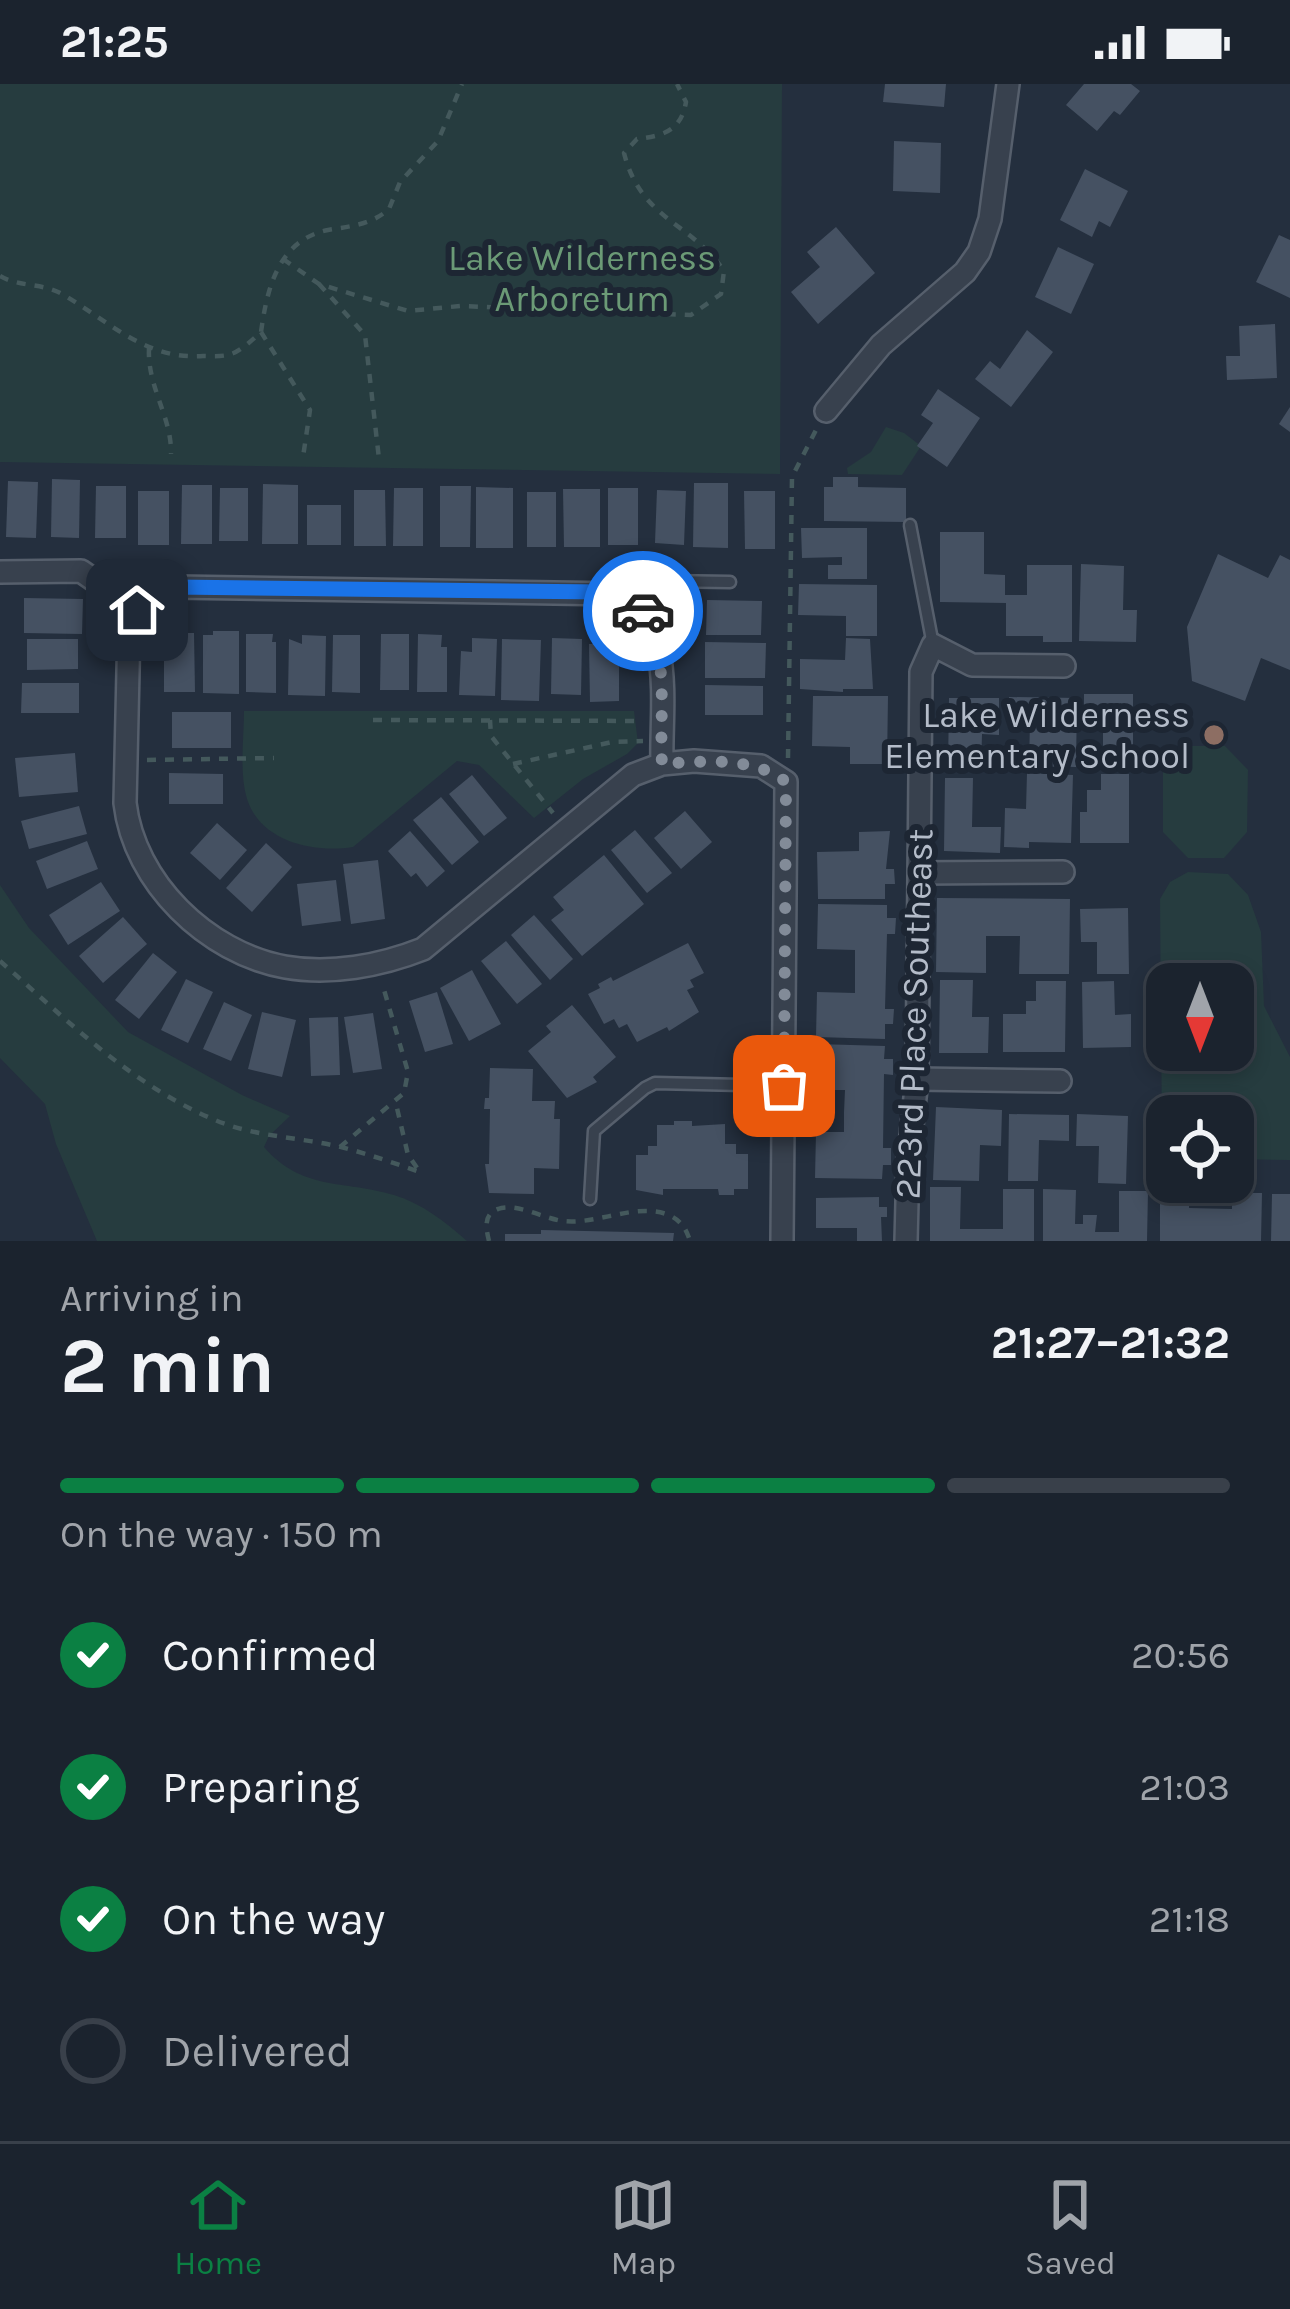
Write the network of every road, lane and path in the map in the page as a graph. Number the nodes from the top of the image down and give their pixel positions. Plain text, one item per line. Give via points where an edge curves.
1 (462, 84) edge
2 (677, 84) edge
3 (1008, 84) edge
4 (283, 259) junction
5 (0, 276) edge
6 (319, 284) junction
7 (261, 332) junction
8 (149, 348) junction
9 (826, 411) joint
10 (171, 454) dead end
11 (304, 457) dead end
12 (379, 459) dead end
13 (910, 525) dead end
14 (0, 572) edge
15 (730, 582) dead end
16 (637, 604) junction
17 (137, 610) junction
18 (933, 645) junction
19 (1064, 666) dead end
20 (373, 720) dead end
21 (490, 720) junction
22 (661, 742) junction
23 (274, 758) dead end
24 (126, 761) junction
25 (513, 764) junction
26 (786, 782) junction
27 (566, 828) junction
28 (1063, 872) dead end
29 (920, 873) junction
30 (0, 961) edge
31 (376, 964) junction
32 (917, 1079) junction
33 (1060, 1081) dead end
34 (784, 1086) junction
35 (396, 1104) junction
36 (340, 1147) junction
37 (590, 1198) dead end
38 (489, 1241) edge
39 (690, 1241) edge
40 (782, 1241) edge
41 (907, 1241) edge

1 - 4 path via 437,141 400,182 389,209 306,236
2 - 6 path via 686,102 678,126 637,139 624,154 644,200 724,271 722,294 711,304 668,317 460,306 408,311
3 - 9 street via 979,252 881,344
4 - 6 path
4 - 7 path via 266,292
5 - 8 path via 61,293
6 - 12 path via 365,335
7 - 8 path via 232,354 179,358
7 - 11 path via 310,410
8 - 10 path
9 - 26 path via 792,477
13 - 18 lane
14 - 17 street via 81,572
15 - 16 lane via 663,581
16 - 17 street via 603,592 176,587
16 - 22 street via 656,640
17 - 24 street via 126,640
18 - 19 street via 972,665
18 - 29 street, 223rd Place Southeast via 918,698
20 - 21 path
21 - 22 path
21 - 25 path via 491,736
22 - 25 path via 621,740
22 - 26 street via 694,761 760,766
22 - 27 street
23 - 24 path
24 - 31 street via 128,826 152,876 188,917 282,967
25 - 27 path
26 - 34 street
27 - 31 street via 422,949
28 - 29 street
29 - 32 street, 223rd Place Southeast
30 - 36 path via 109,1058 175,1100 269,1136
31 - 35 path via 408,1072
32 - 33 street
32 - 41 street, 223rd Place Southeast
34 - 37 lane via 645,1088 594,1131
34 - 40 street
35 - 36 path
35 - 36 path via 420,1172
38 - 39 path via 486,1220 504,1207 579,1222 654,1211 683,1225

